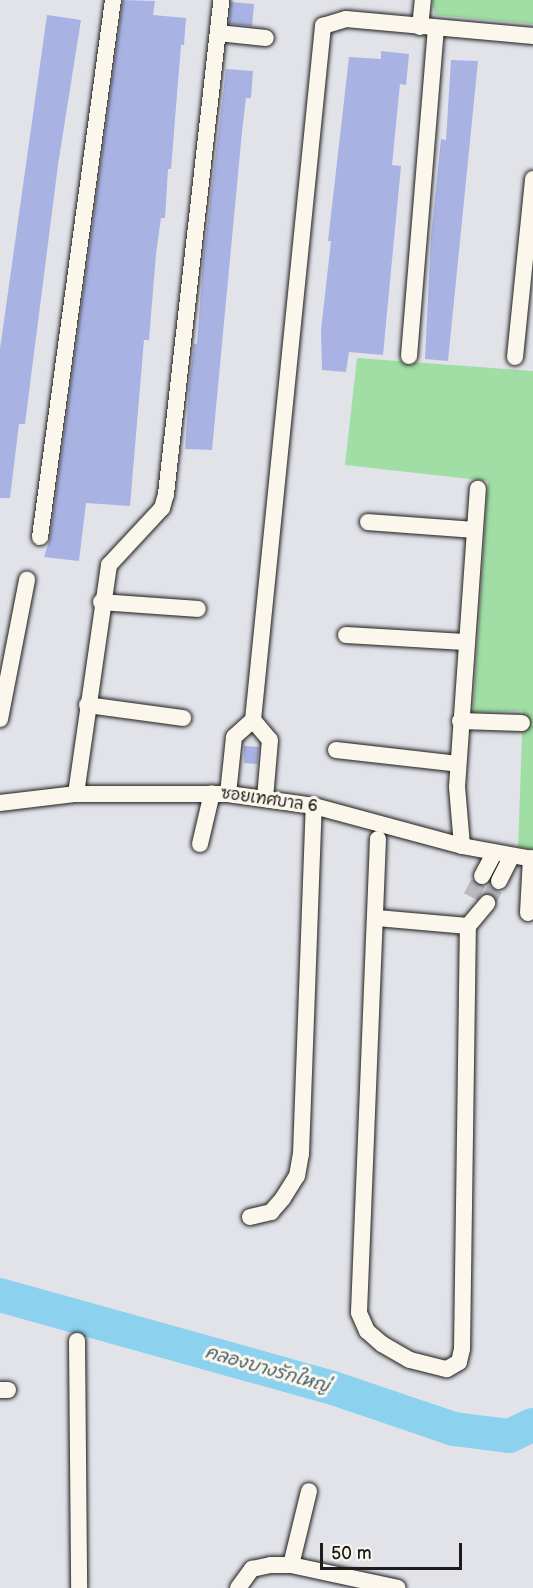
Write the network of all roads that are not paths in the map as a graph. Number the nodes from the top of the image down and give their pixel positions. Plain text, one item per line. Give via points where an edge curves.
1 (113, 0) edge
2 (221, 0) edge
3 (423, 0) edge
4 (428, 28) junction
5 (218, 33) junction
6 (533, 36) edge
7 (266, 38) dead end
8 (533, 179) edge
9 (409, 356) dead end
10 (515, 357) dead end
11 (478, 489) dead end
12 (368, 522) dead end
13 (474, 530) junction
14 (40, 537) dead end
15 (27, 580) dead end
16 (101, 602) junction
17 (198, 609) dead end
18 (346, 635) dead end
19 (465, 642) junction
20 (87, 705) junction
21 (183, 718) dead end
22 (0, 719) edge
23 (253, 720) junction
24 (460, 721) junction
25 (522, 723) dead end
26 (336, 750) dead end
27 (458, 764) junction
28 (220, 793) junction
29 (76, 794) junction
30 (265, 798) junction
31 (314, 806) junction
32 (1, 807) edge
33 (378, 839) dead end
34 (200, 844) dead end
35 (462, 846) junction
36 (494, 853) junction
37 (511, 856) junction
38 (532, 858) edge
39 (482, 876) tunnel mouth
40 (499, 881) tunnel mouth
41 (479, 900) tunnel mouth
42 (528, 913) dead end
43 (377, 918) junction
44 (470, 922) junction
45 (250, 1217) dead end
46 (77, 1341) dead end
47 (309, 1491) dead end
48 (291, 1565) junction
49 (79, 1588) edge
50 (238, 1588) edge
51 (399, 1588) edge

1 - 14 street
2 - 5 street
3 - 4 street
4 - 6 street
4 - 9 street
4 - 23 street via 346,19 323,26
5 - 7 street
5 - 16 street via 166,494 162,508 109,565
8 - 10 street
11 - 13 street
12 - 13 street
13 - 19 street
15 - 22 street
16 - 17 street
16 - 20 street
18 - 19 street
19 - 24 street
20 - 21 street
20 - 29 street
23 - 28 street via 234,737
23 - 30 street via 270,740
24 - 25 street
24 - 27 street
26 - 27 street
27 - 35 street
28 - 29 street, ซอยเทศบาล 6
28 - 30 street, ซอยเทศบาล 6
28 - 34 street
29 - 32 street, ซอยเทศบาล 6
30 - 31 street, ซอยเทศบาล 6
31 - 35 street, ซอยเทศบาล 6
31 - 45 street via 301,1154 297,1176 283,1198 271,1212
33 - 43 street
35 - 36 street, ซอยเทศบาล 6
36 - 37 street, ซอยเทศบาล 6
36 - 39 street
37 - 38 street, ซอยเทศบาล 6
37 - 40 street
38 - 42 street
41 - 44 street
43 - 44 street
43 - 44 street via 359,1314 367,1331 382,1344 410,1360 447,1369 459,1362 462,1349
46 - 49 street
47 - 48 street
48 - 50 street via 252,1569
48 - 51 street

